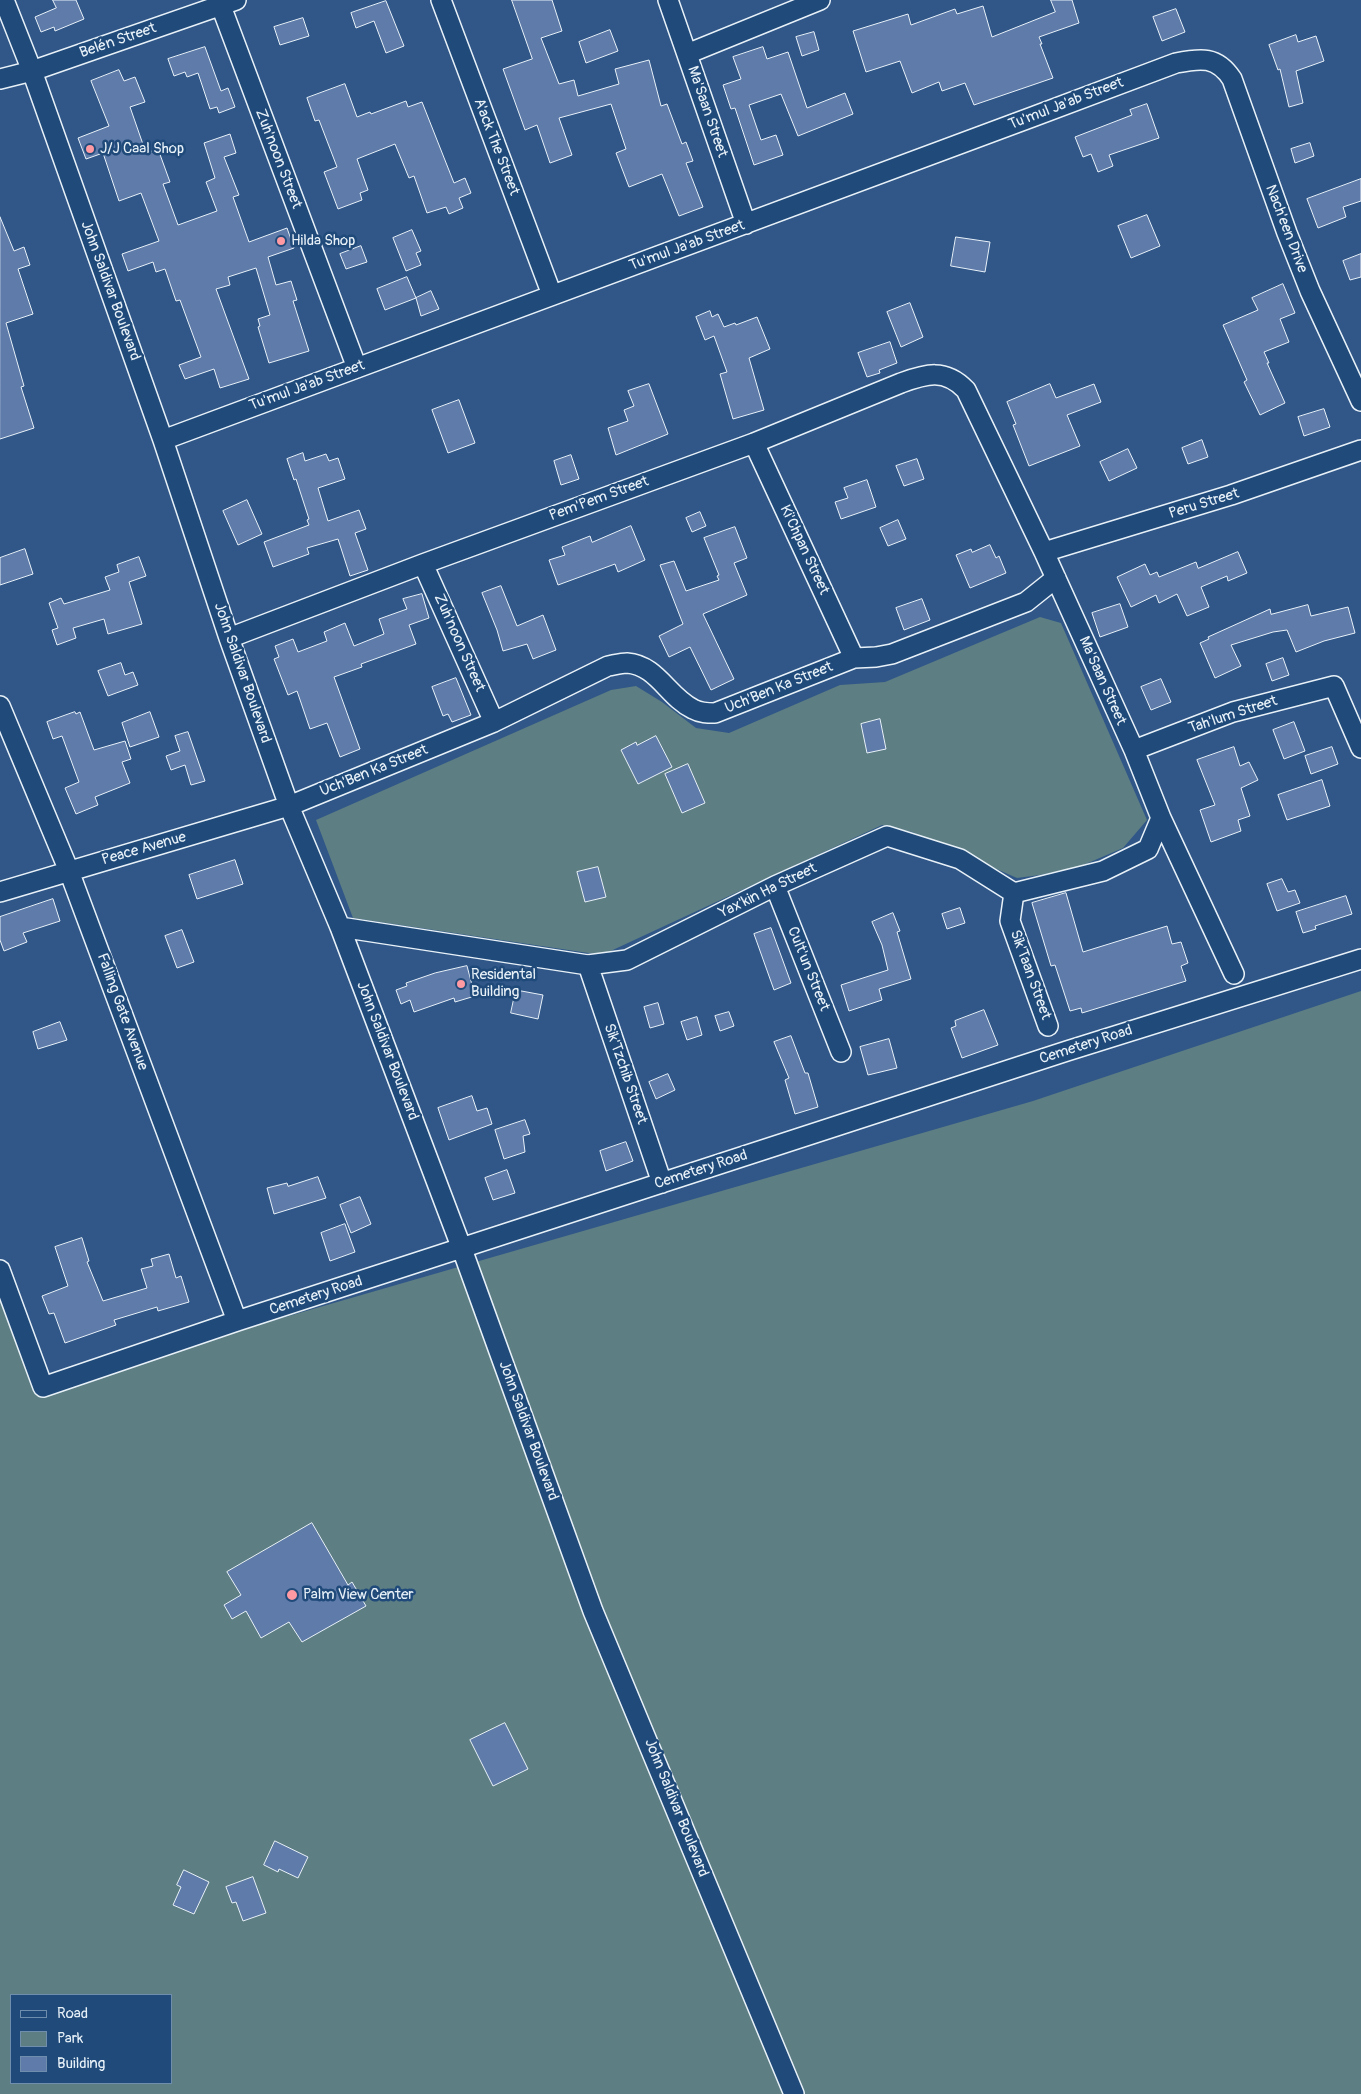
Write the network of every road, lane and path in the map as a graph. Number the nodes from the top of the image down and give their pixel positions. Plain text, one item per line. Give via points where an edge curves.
1 (4, 0) edge
2 (441, 0) edge
3 (668, 0) edge
4 (820, 0) edge
5 (228, 3) edge
6 (687, 54) junction
7 (1212, 61) joint
8 (32, 71) junction
9 (0, 80) edge
10 (746, 224) junction
11 (552, 295) junction
12 (357, 368) junction
13 (966, 390) joint
14 (1361, 400) edge
15 (163, 440) junction
16 (754, 443) junction
17 (1361, 450) edge
18 (1044, 552) junction
19 (423, 564) junction
20 (1056, 578) junction
21 (229, 638) junction
22 (854, 658) junction
23 (0, 706) edge
24 (494, 722) junction
25 (1361, 748) edge
26 (1134, 750) junction
27 (289, 806) junction
28 (1161, 818) junction
29 (69, 871) junction
30 (775, 886) junction
31 (0, 892) edge
32 (1014, 893) junction
33 (340, 927) junction
34 (1361, 958) edge
35 (588, 965) junction
36 (1234, 974) dead end
37 (1048, 1026) dead end
38 (841, 1052) dead end
39 (662, 1183) junction
40 (462, 1249) junction
41 (0, 1270) edge
42 (237, 1321) junction
43 (794, 2094) edge

1 - 8 street, John Saldivar Boulevard
2 - 11 street, A'ack The Street
3 - 6 street, Ma'Saan Street
4 - 6 street
5 - 8 street, Belén Street
5 - 12 street, Zuh'noon Street
6 - 10 street, Ma'Saan Street
7 - 10 street, Tu'mul Ja'ab Street via 1176,63
7 - 14 street, Nach'een Drive via 1224,68 1232,79 1310,291
8 - 9 street, Belén Street
8 - 15 street, John Saldivar Boulevard
10 - 11 street, Tu'mul Ja'ab Street
11 - 12 street, Tu'mul Ja'ab Street
12 - 15 street, Tu'mul Ja'ab Street
13 - 16 street, Pem'Pem Street via 956,380 942,375 923,375
13 - 18 street, Ma'Saan Street
15 - 21 street, John Saldivar Boulevard
16 - 19 street, Pem'Pem Street
16 - 22 street, Ki'Chpan Street
17 - 18 street, Peru Street via 1231,495
18 - 20 street, Ma'Saan Street
19 - 21 street, Pem'Pem Street
19 - 24 street, Zuh'noon Street
20 - 22 street, Uch'Ben Ka Street via 1026,602 892,654
20 - 26 street, Ma'Saan Street
21 - 27 street, John Saldivar Boulevard
22 - 24 street, Uch'Ben Ka Street via 715,713 694,710 638,665 608,666
23 - 29 street, Falling Gate Avenue
24 - 27 street, Uch'Ben Ka Street
25 - 26 street, Tah'lum Street via 1334,686 1233,712
26 - 28 street, Ma'Saan Street
27 - 29 street, Peace Avenue
27 - 33 street, John Saldivar Boulevard
28 - 32 street via 1148,849 1103,871
28 - 36 street, Ma'Saan Street
29 - 31 street, Peace Avenue
29 - 42 street, Falling Gate Avenue
30 - 32 street, Yax'kin Ha Street via 886,836 960,859
30 - 35 street, Yax'kin Ha Street via 627,960
30 - 38 street, Cult'un Street
32 - 37 street, Sik'Taan Street via 1010,920
33 - 35 street, Yax'kin Ha Street
33 - 40 street, John Saldivar Boulevard
34 - 39 street, Cemetery Road
35 - 39 street, Sik'Tzchib Street
39 - 40 street, Cemetery Road
40 - 42 street, Cemetery Road
40 - 43 street, John Saldivar Boulevard via 593,1611
41 - 42 street, Cemetery Road via 43,1387

